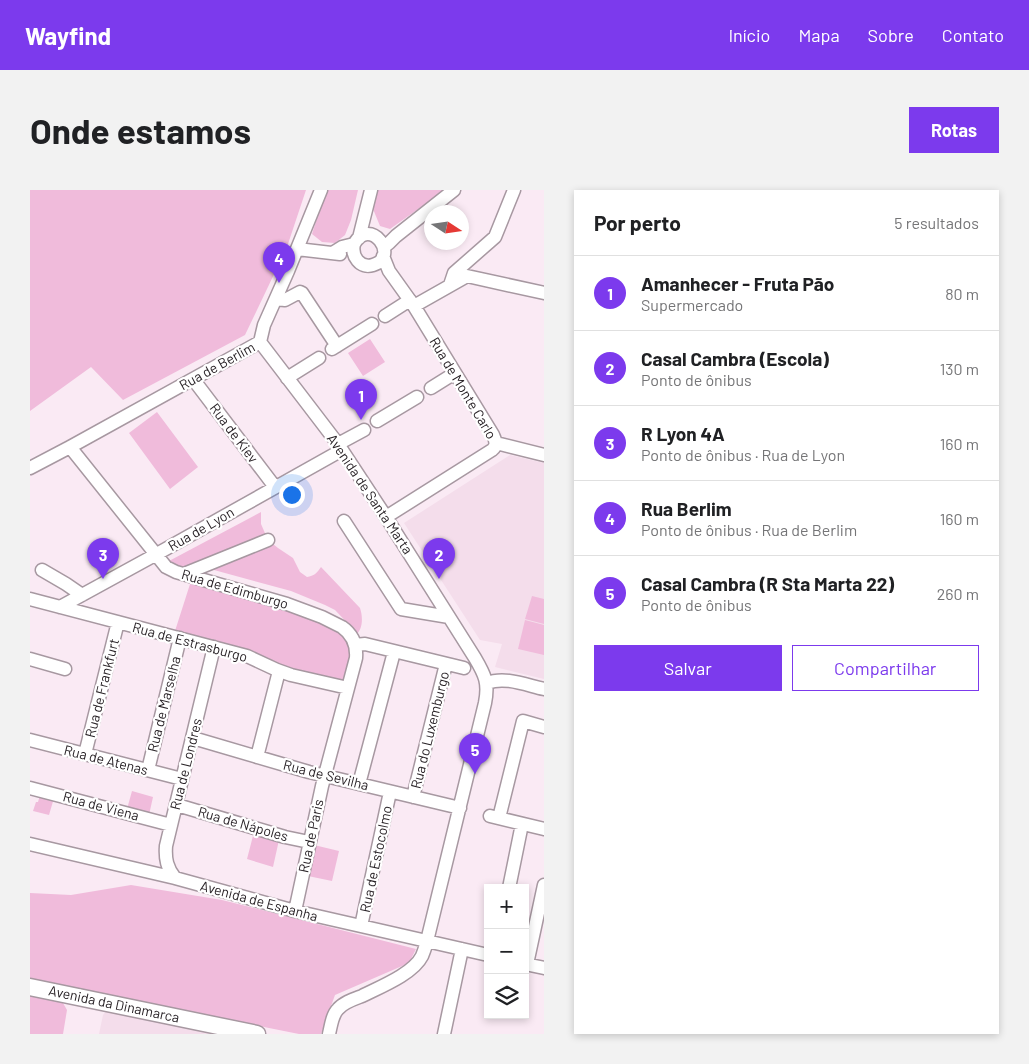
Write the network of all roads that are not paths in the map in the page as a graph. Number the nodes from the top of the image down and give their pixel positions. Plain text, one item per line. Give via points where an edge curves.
1 (321, 190) edge
2 (372, 190) edge
3 (454, 190) edge
4 (514, 190) edge
5 (302, 236) junction
6 (372, 243) junction
7 (297, 249) junction
8 (328, 252) junction
9 (356, 260) junction
10 (371, 266) junction
11 (389, 271) junction
12 (450, 285) junction
13 (544, 293) edge
14 (276, 299) junction
15 (412, 303) junction
16 (385, 316) dead end
17 (372, 324) dead end
18 (260, 342) junction
19 (319, 358) dead end
20 (455, 373) junction
21 (287, 378) junction
22 (193, 380) junction
23 (431, 388) dead end
24 (417, 396) dead end
25 (377, 421) dead end
26 (364, 430) dead end
27 (496, 443) junction
28 (340, 447) junction
29 (70, 448) junction
30 (544, 455) edge
31 (30, 468) edge
32 (275, 487) junction
33 (386, 517) junction
34 (344, 520) dead end
35 (268, 540) dead end
36 (155, 555) junction
37 (42, 570) dead end
38 (184, 574) junction
39 (82, 595) junction
40 (30, 599) edge
41 (60, 607) junction
42 (449, 616) junction
43 (118, 622) junction
44 (180, 638) junction
45 (355, 645) junction
46 (214, 648) junction
47 (394, 652) junction
48 (30, 660) edge
49 (446, 664) junction
50 (464, 668) dead end
51 (65, 669) dead end
52 (279, 671) junction
53 (487, 683) junction
54 (348, 688) junction
55 (544, 689) edge
56 (544, 727) edge
57 (193, 738) junction
58 (30, 740) edge
59 (85, 754) junction
60 (257, 757) junction
61 (148, 770) junction
62 (325, 776) junction
63 (182, 779) junction
64 (360, 784) junction
65 (30, 788) edge
66 (390, 792) junction
67 (413, 797) junction
68 (176, 805) junction
69 (460, 808) junction
70 (171, 824) junction
71 (522, 824) junction
72 (544, 829) edge
73 (309, 842) junction
74 (30, 844) edge
75 (175, 878) junction
76 (510, 884) edge
77 (544, 885) edge
78 (295, 911) junction
79 (361, 926) junction
80 (427, 941) junction
81 (462, 949) junction
82 (529, 951) edge
83 (484, 954) edge
84 (529, 965) edge
85 (544, 968) edge
86 (30, 987) edge
87 (257, 1034) edge
88 (329, 1034) edge
89 (444, 1034) edge

1 - 5 street, Rua de Berlim
2 - 6 street via 368,207
3 - 6 street via 396,236
4 - 12 street via 496,237 454,272
5 - 7 street, Rua de Berlim
5 - 8 street
6 - 8 street
6 - 9 street via 353,252
6 - 10 street via 380,261
6 - 11 street, Rua de Monte Carlo
7 - 8 street
7 - 14 street, Rua de Berlim
8 - 9 street
9 - 10 street
10 - 11 street
11 - 15 street, Rua de Monte Carlo
12 - 13 street via 469,276
12 - 15 street
14 - 17 street via 285,300 300,292 304,295 334,348
14 - 18 street, Rua de Berlim
15 - 16 street
15 - 20 street, Rua de Monte Carlo
18 - 21 street, Avenida de Santa Marta
18 - 22 street, Rua de Berlim
19 - 21 street
20 - 23 street
20 - 27 street, Rua de Monte Carlo
21 - 28 street, Avenida de Santa Marta
22 - 29 street, Rua de Berlim
22 - 32 street, Rua de Kiev
24 - 25 street
26 - 28 street, Rua de Lyon
27 - 30 street
27 - 33 street, Rua de Monte Carlo via 492,450
28 - 32 street, Rua de Lyon
28 - 33 street, Avenida de Santa Marta
29 - 31 street, Rua de Berlim
29 - 36 street, Rua de Edimburgo
32 - 36 street, Rua de Lyon
33 - 42 street, Avenida de Santa Marta
34 - 42 street via 401,609
35 - 38 street
36 - 38 street, Rua de Edimburgo via 166,567
36 - 39 street, Rua de Lyon
37 - 39 street
38 - 45 street, Rua de Edimburgo via 322,617 344,628
39 - 41 street, Rua de Lyon
40 - 41 street, Rua de Estrasburgo
41 - 43 street, Rua de Estrasburgo
42 - 53 street, Avenida de Santa Marta
43 - 44 street, Rua de Estrasburgo
43 - 59 street, Rua de Frankfurt
44 - 46 street, Rua de Estrasburgo
44 - 61 street, Rua de Marselha
45 - 47 street, Rua do Luxemburgo via 365,644
45 - 54 street, Rua de Paris via 356,658
46 - 52 street, Rua de Estrasburgo via 247,656
46 - 57 street, Rua de Londres
47 - 49 street, Rua do Luxemburgo
47 - 64 street
48 - 51 street
49 - 50 street, Rua do Luxemburgo
49 - 67 street, Rua do Luxemburgo
52 - 54 street, Rua de Estrasburgo
52 - 60 street
53 - 55 street via 507,681
53 - 69 street via 486,700
54 - 62 street, Rua de Paris
56 - 71 street via 522,722 494,817
57 - 60 street, Rua de Sevilha
57 - 63 street, Rua de Londres
58 - 59 street, Rua de Atenas
59 - 61 street, Rua de Atenas
60 - 62 street, Rua de Sevilha
61 - 63 street, Rua de Atenas
62 - 64 street, Rua de Sevilha
62 - 73 street, Rua de Paris
63 - 68 street, Rua de Londres
64 - 66 street, Rua de Sevilha
65 - 70 street, Rua de Viena
66 - 67 street, Rua de Sevilha
66 - 79 street, Rua de Estocolmo
67 - 69 street, Rua de Sevilha
68 - 70 street, Rua de Londres
68 - 73 street, Rua de Nápoles
69 - 80 street
70 - 75 street, Rua de Londres via 166,860
71 - 72 street
71 - 76 street
73 - 78 street, Rua de Paris
74 - 75 street, Avenida de Espanha
75 - 78 street, Avenida de Espanha
77 - 82 street
78 - 79 street, Avenida de Espanha
79 - 80 street, Avenida de Espanha
80 - 81 street, Avenida de Espanha
80 - 88 street via 422,956 408,972 337,1010
81 - 83 street, Avenida de Espanha
81 - 89 street
84 - 85 street
86 - 87 main road, Avenida da Dinamarca

